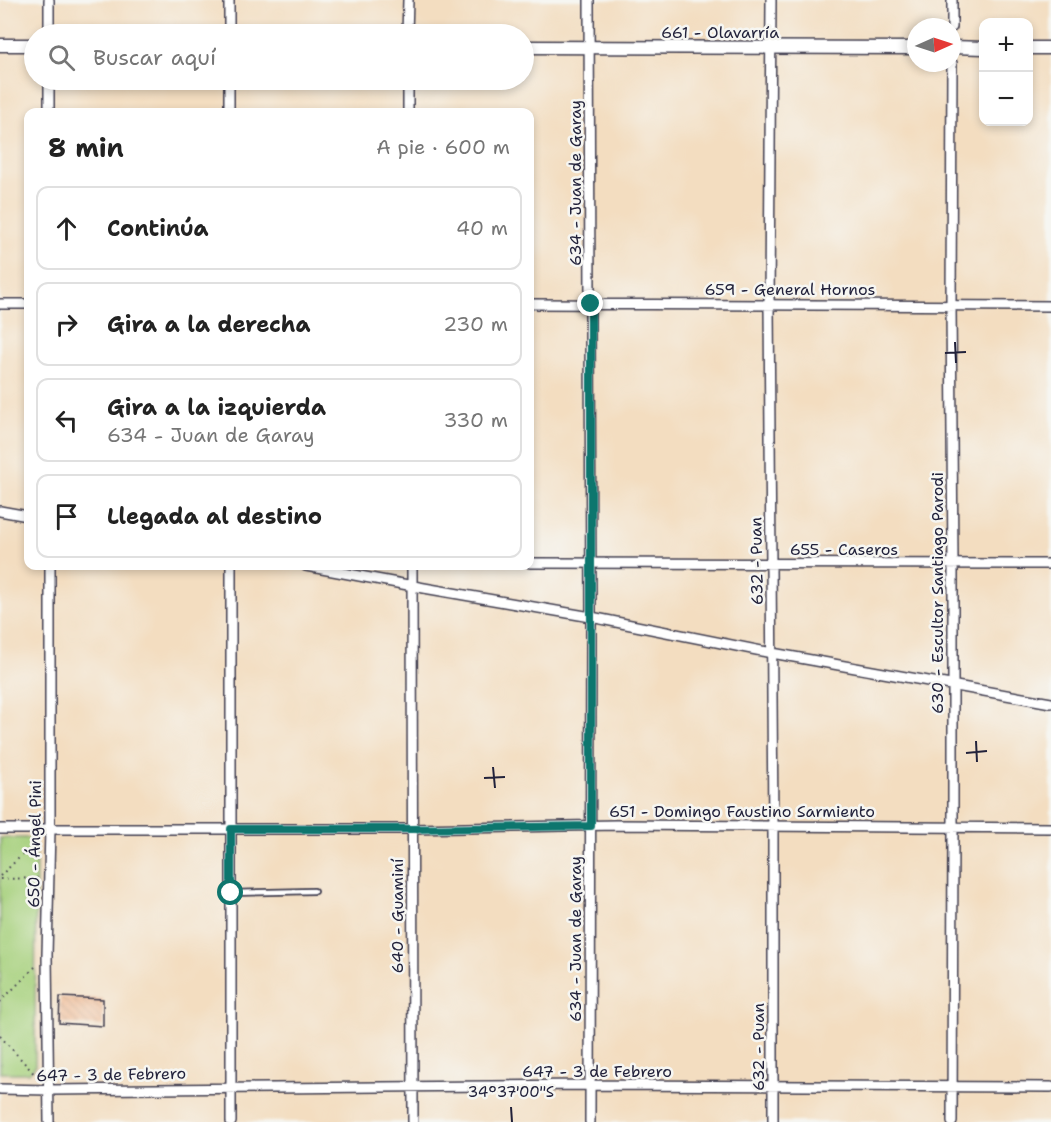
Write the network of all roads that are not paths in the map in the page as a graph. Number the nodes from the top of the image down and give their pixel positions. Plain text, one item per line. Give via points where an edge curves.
1 (49, 0) edge
2 (229, 0) edge
3 (408, 0) edge
4 (589, 0) edge
5 (771, 0) edge
6 (952, 0) edge
7 (952, 18) edge
8 (49, 24) edge
9 (229, 24) edge
10 (408, 24) edge
11 (0, 45) edge
12 (24, 45) edge
13 (534, 47) edge
14 (961, 47) edge
15 (589, 48) junction
16 (771, 48) junction
17 (907, 48) edge
18 (979, 48) edge
19 (1033, 48) edge
20 (1051, 48) edge
21 (952, 72) edge
22 (49, 90) edge
23 (229, 90) edge
24 (408, 90) edge
25 (48, 108) edge
26 (229, 108) edge
27 (408, 108) edge
28 (0, 304) edge
29 (24, 304) edge
30 (534, 304) edge
31 (591, 304) junction
32 (769, 305) junction
33 (951, 305) junction
34 (1051, 306) edge
35 (0, 511) edge
36 (24, 515) edge
37 (591, 562) junction
38 (534, 563) edge
39 (771, 564) junction
40 (953, 564) junction
41 (1051, 564) edge
42 (50, 570) edge
43 (231, 570) edge
44 (328, 570) edge
45 (412, 570) edge
46 (411, 585) junction
47 (591, 617) junction
48 (772, 653) junction
49 (952, 684) junction
50 (1051, 702) edge
51 (591, 826) junction
52 (773, 826) junction
53 (953, 828) junction
54 (1051, 828) edge
55 (0, 829) edge
56 (50, 829) junction
57 (231, 829) junction
58 (412, 829) junction
59 (314, 891) dead end
60 (231, 893) junction
61 (590, 1085) junction
62 (774, 1086) junction
63 (952, 1087) junction
64 (1051, 1087) edge
65 (232, 1088) junction
66 (413, 1088) junction
67 (0, 1089) edge
68 (49, 1090) junction
69 (49, 1122) edge
70 (231, 1122) edge
71 (412, 1122) edge
72 (590, 1122) edge
73 (773, 1122) edge
74 (952, 1122) edge

1 - 8 street
2 - 9 street
3 - 10 street
4 - 15 street, 634 - Juan de Garay
5 - 16 street, 632 - Puan
6 - 7 street
11 - 12 street
13 - 15 street, 661 - Olavarría
14 - 18 street
15 - 16 street, 661 - Olavarría
15 - 31 street, 634 - Juan de Garay
16 - 17 street, 661 - Olavarría
16 - 32 street, 632 - Puan
19 - 20 street
21 - 33 street, 630 - Escultor Santiago Parodi
22 - 25 street
23 - 26 street
24 - 27 street
28 - 29 street
30 - 31 street, 659 - General Hornos
31 - 32 street, 659 - General Hornos
31 - 37 street, 634 - Juan de Garay
32 - 33 street, 659 - General Hornos
32 - 39 street, 632 - Puan
33 - 34 street, 659 - General Hornos
33 - 40 street, 630 - Escultor Santiago Parodi
35 - 36 street
37 - 38 street, 655 - Caseros
37 - 39 street, 655 - Caseros
37 - 47 street, 634 - Juan de Garay
39 - 40 street, 655 - Caseros
39 - 48 street, 632 - Puan
40 - 41 street, 655 - Caseros
40 - 49 street, 630 - Escultor Santiago Parodi
42 - 56 street, 650 - Ángel Pini
43 - 57 street
44 - 46 street
45 - 46 street, 640 - Guaminí
46 - 47 street
46 - 58 street, 640 - Guaminí
47 - 48 street
47 - 51 street, 634 - Juan de Garay
48 - 49 street
48 - 52 street, 632 - Puan
49 - 50 street
49 - 53 street, 630 - Escultor Santiago Parodi
51 - 52 street, 651 - Domingo Faustino Sarmiento
51 - 58 street, 651 - Domingo Faustino Sarmiento
51 - 61 street, 634 - Juan de Garay
52 - 53 street, 651 - Domingo Faustino Sarmiento
52 - 62 street, 632 - Puan
53 - 54 street, 651 - Domingo Faustino Sarmiento
53 - 63 street, 630 - Escultor Santiago Parodi
55 - 56 street, 651 - Domingo Faustino Sarmiento
56 - 57 street, 651 - Domingo Faustino Sarmiento
56 - 68 street, 650 - Ángel Pini
57 - 58 street, 651 - Domingo Faustino Sarmiento
57 - 60 street
58 - 66 street, 640 - Guaminí
59 - 60 lane
60 - 65 street
61 - 62 street, 647 - 3 de Febrero
61 - 66 street, 647 - 3 de Febrero
61 - 72 street, 634 - Juan de Garay
62 - 63 street, 647 - 3 de Febrero
62 - 73 street, 632 - Puan
63 - 64 street, 647 - 3 de Febrero
63 - 74 street, 630 - Escultor Santiago Parodi
65 - 66 street, 647 - 3 de Febrero
65 - 68 street, 647 - 3 de Febrero
65 - 70 street
66 - 71 street, 640 - Guaminí
67 - 68 street, 647 - 3 de Febrero
68 - 69 street, 650 - Ángel Pini

